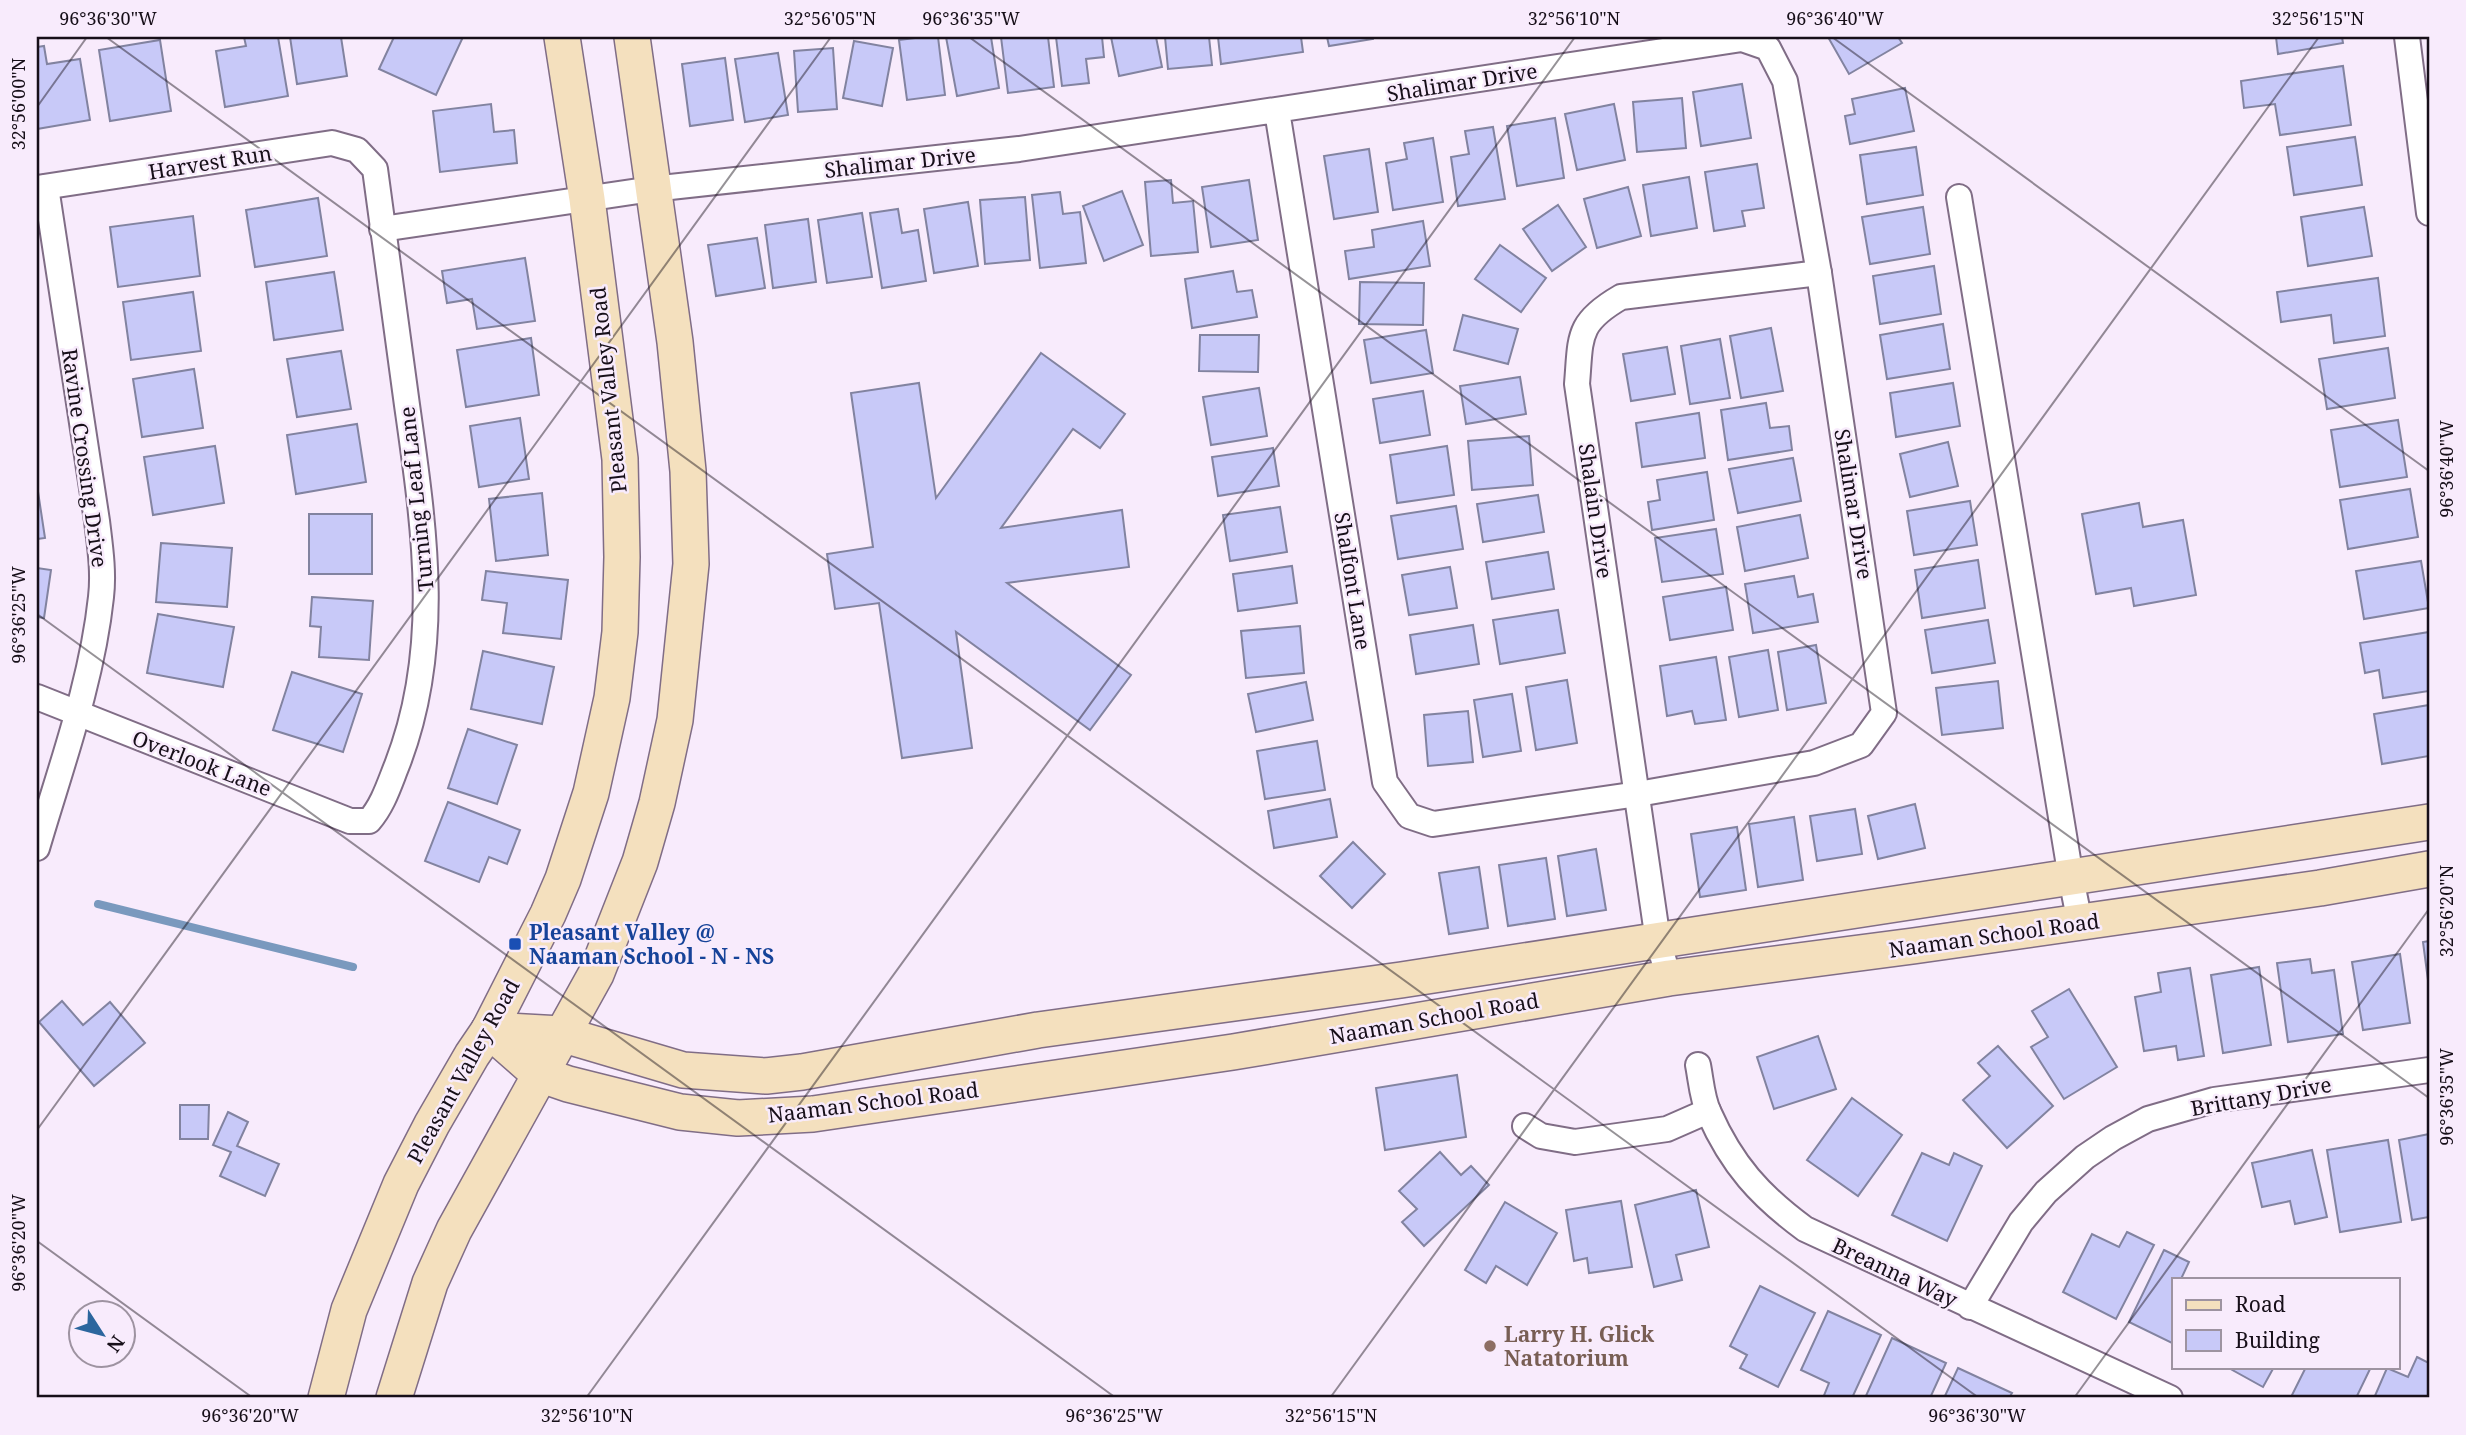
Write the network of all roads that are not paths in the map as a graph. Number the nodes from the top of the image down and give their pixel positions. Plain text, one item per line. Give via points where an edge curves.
1 (562, 37) edge
2 (632, 37) edge
3 (2407, 37) edge
4 (1278, 111) junction
5 (375, 169) joint
6 (41, 188) edge
7 (652, 188) junction
8 (1959, 197) dead end
9 (587, 199) junction
10 (2429, 213) edge
11 (382, 229) junction
12 (1819, 273) junction
13 (37, 697) edge
14 (78, 713) junction
15 (1637, 794) junction
16 (369, 821) joint
17 (2429, 822) edge
18 (37, 848) edge
19 (2429, 869) edge
20 (2071, 878) junction
21 (2080, 923) junction
22 (1658, 941) junction
23 (1669, 978) junction
24 (489, 1030) junction
25 (561, 1034) junction
26 (1698, 1065) dead end
27 (2429, 1070) edge
28 (539, 1074) junction
29 (1708, 1111) junction
30 (1525, 1126) dead end
31 (1970, 1307) junction
32 (326, 1398) edge
33 (394, 1398) edge
34 (2170, 1398) edge

1 - 9 main road, Pleasant Valley Road
2 - 7 main road
3 - 10 street
4 - 7 street, Shalimar Drive via 1019,149
4 - 12 street, Shalimar Drive via 1742,39 1768,48 1785,81
4 - 15 street, Shalfont Lane via 1385,782 1409,816 1433,824
5 - 6 street, Harvest Run via 357,150 332,142
5 - 11 street, Turning Leaf Lane
6 - 14 street, Ravine Crossing Drive via 101,558 102,594
7 - 9 street, Shalimar Drive
7 - 25 main road via 688,471 691,564 683,657 675,720 640,862 596,974
8 - 20 street
9 - 11 street, Shalimar Drive
9 - 24 main road, Pleasant Valley Road via 620,459 620,632 612,698 591,793 563,879
11 - 16 street, Turning Leaf Lane via 421,503 427,608 417,701 384,798
12 - 15 street, Shalimar Drive via 1884,713 1861,746 1814,762
12 - 15 street, Shalain Drive via 1620,297 1599,310 1581,333 1577,384
13 - 14 street, Overlook Lane
14 - 16 street, Overlook Lane via 350,821
14 - 18 street, Ravine Crossing Drive
15 - 22 street, Shalain Drive
17 - 20 main road, Naaman School Road
19 - 21 main road, Naaman School Road
20 - 21 street
20 - 22 main road, Naaman School Road
21 - 23 main road, Naaman School Road
22 - 23 street
22 - 25 main road, Naaman School Road via 1038,1030 766,1076 683,1070
23 - 28 main road, Naaman School Road via 1233,1052 813,1114 738,1118 680,1112
24 - 25 main road, Naaman School Road
24 - 28 main road, Naaman School Road
24 - 32 main road, Pleasant Valley Road via 439,1112 396,1196 349,1310
25 - 28 main road
26 - 29 street, Breanna Way
27 - 31 street, Brittany Drive via 2214,1100 2148,1119 2085,1157 2046,1192 2021,1222
28 - 33 main road via 430,1283
29 - 30 street via 1667,1129 1575,1142 1541,1136
29 - 31 street, Breanna Way via 1739,1168 1786,1216
31 - 34 street, Breanna Way

